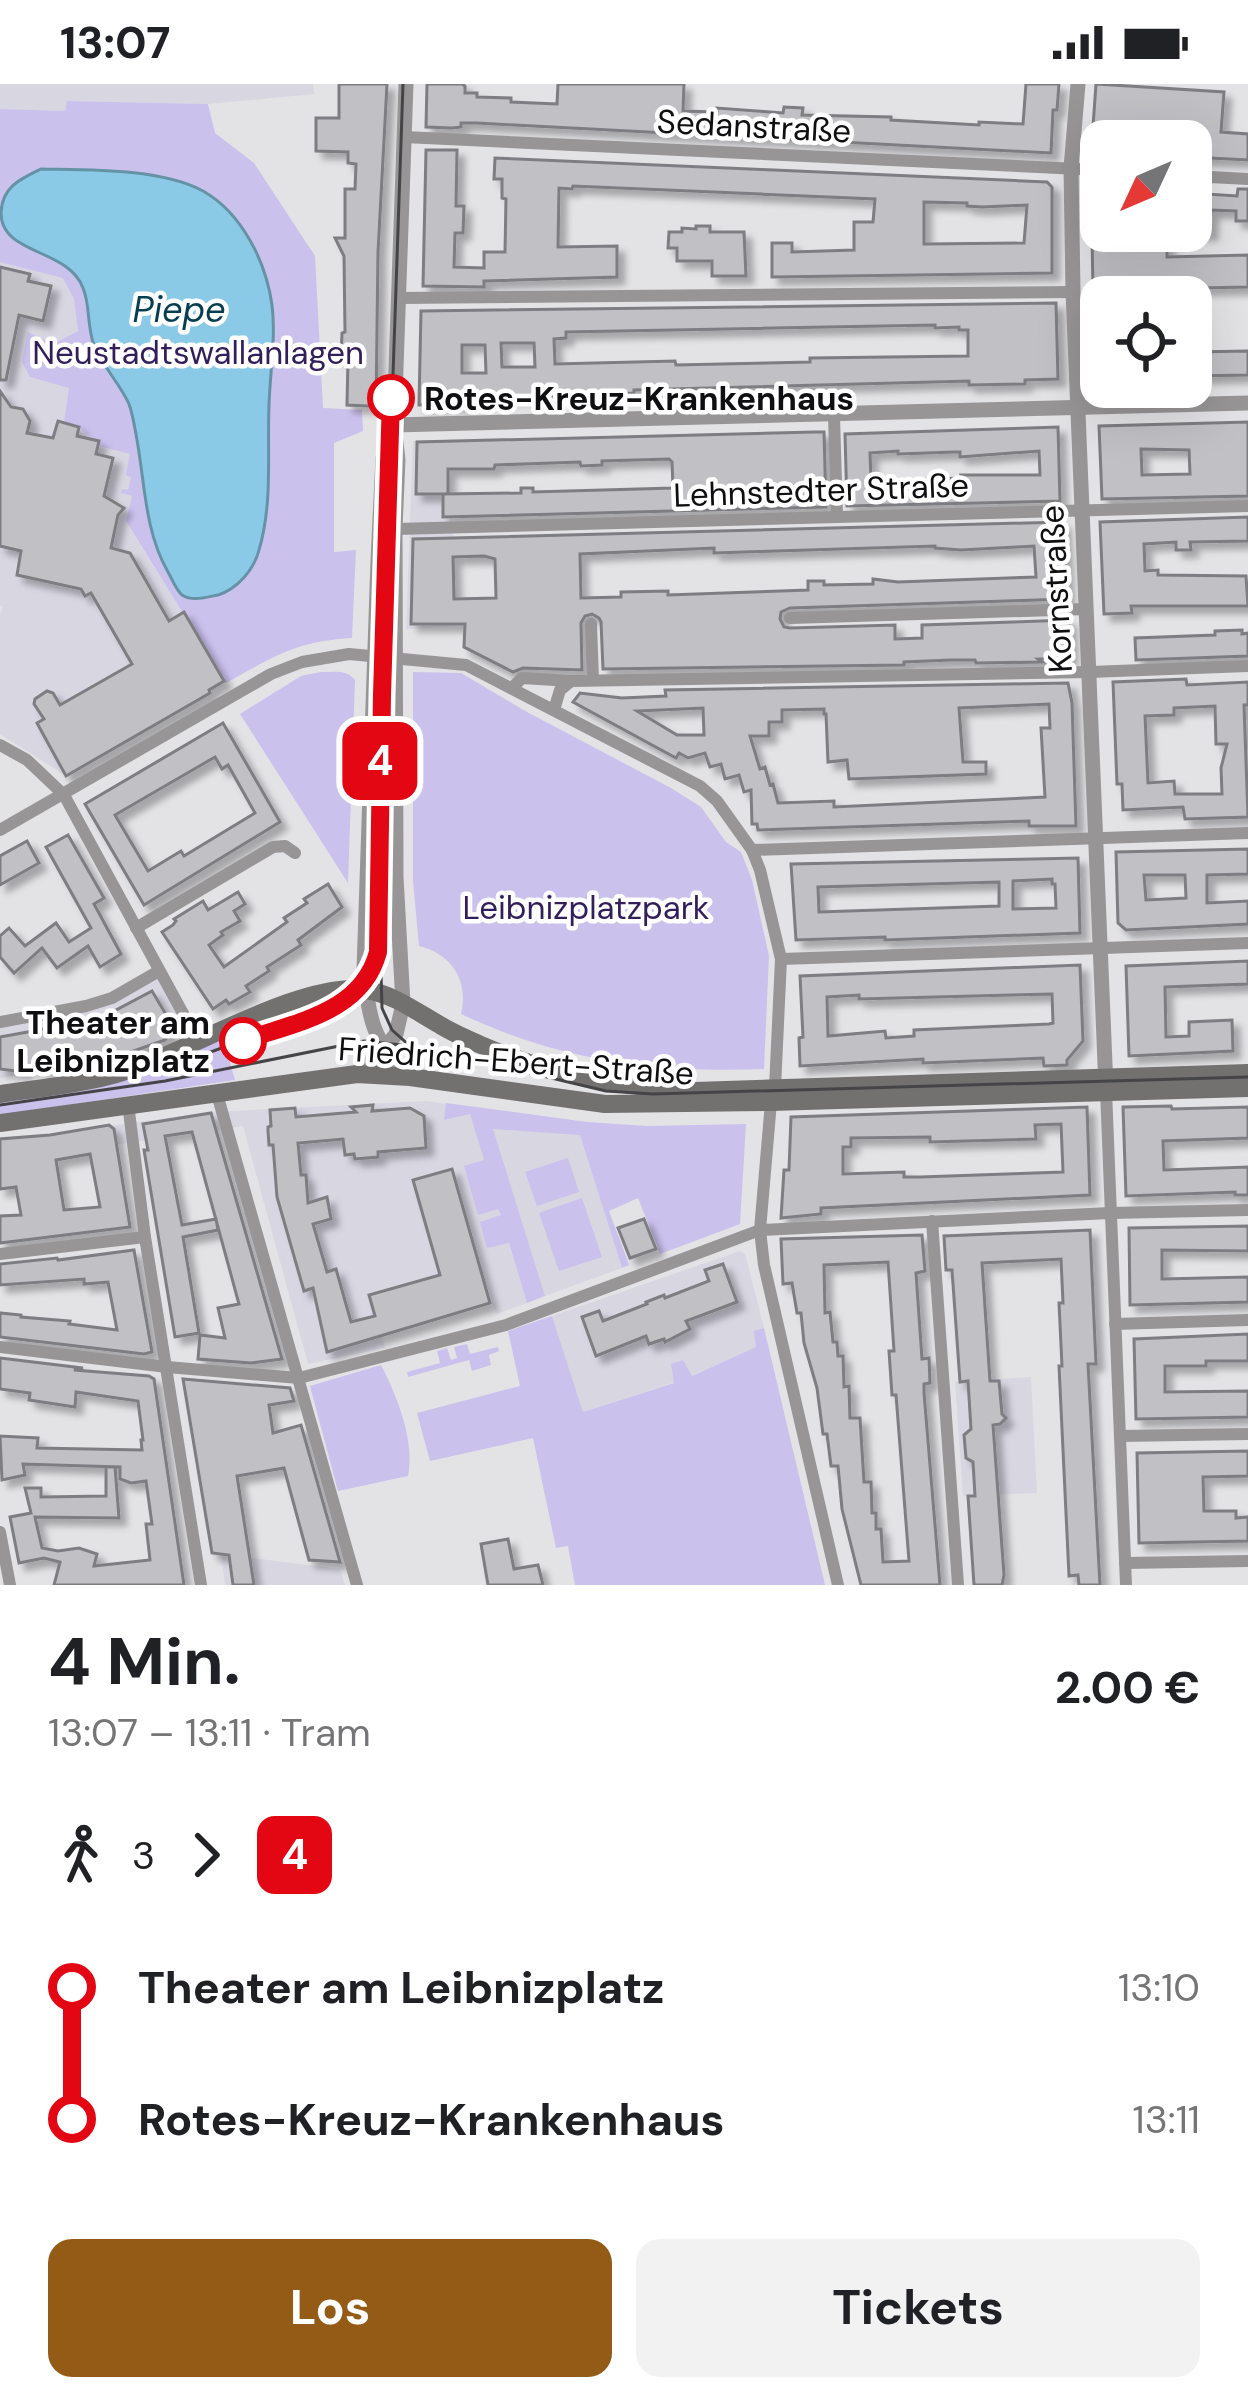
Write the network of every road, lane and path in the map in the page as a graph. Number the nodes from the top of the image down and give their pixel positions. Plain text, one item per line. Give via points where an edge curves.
1 (406, 84) edge
2 (1078, 84) edge
3 (404, 137) junction
4 (1071, 168) junction
5 (1080, 169) edge
6 (1212, 177) edge
7 (1248, 179) edge
8 (1073, 292) junction
9 (398, 298) junction
10 (1248, 403) edge
11 (1077, 407) junction
12 (834, 416) junction
13 (394, 425) junction
14 (1248, 506) edge
15 (1082, 510) junction
16 (837, 516) junction
17 (394, 529) junction
18 (1087, 609) junction
19 (790, 618) dead end
20 (591, 624) dead end
21 (385, 656) junction
22 (1248, 666) edge
23 (1090, 672) junction
24 (593, 680) junction
25 (571, 681) junction
26 (512, 688) junction
27 (554, 710) junction
28 (0, 745) edge
29 (64, 795) junction
30 (0, 830) edge
31 (1248, 833) edge
32 (1094, 838) junction
33 (752, 850) junction
34 (296, 853) dead end
35 (136, 928) junction
36 (1248, 943) edge
37 (1099, 947) junction
38 (781, 959) junction
39 (159, 970) junction
40 (365, 989) junction
41 (403, 1004) junction
42 (0, 1022) edge
43 (198, 1041) junction
44 (384, 1050) junction
45 (1248, 1073) edge
46 (357, 1074) junction
47 (410, 1077) junction
48 (1106, 1085) junction
49 (1248, 1088) edge
50 (0, 1094) edge
51 (217, 1094) junction
52 (773, 1095) junction
53 (128, 1104) junction
54 (0, 1123) edge
55 (1248, 1210) edge
56 (1110, 1213) junction
57 (932, 1221) junction
58 (760, 1230) junction
59 (145, 1237) junction
60 (0, 1254) edge
61 (1248, 1320) edge
62 (1115, 1324) junction
63 (0, 1347) edge
64 (166, 1367) junction
65 (299, 1378) junction
66 (1248, 1434) edge
67 (1120, 1436) junction
68 (0, 1532) edge
69 (1248, 1561) edge
70 (3, 1562) edge
71 (1125, 1563) junction
72 (10, 1585) edge
73 (201, 1585) edge
74 (357, 1585) edge
75 (838, 1585) edge
76 (958, 1585) edge
77 (1126, 1585) edge

1 - 3 street
2 - 4 street, Kornstraße
3 - 4 street, Sedanstraße
3 - 9 street
4 - 5 street, Sedanstraße
4 - 8 street, Kornstraße
6 - 7 street
8 - 9 street
8 - 11 street, Kornstraße
9 - 13 street
10 - 11 street
11 - 12 street
11 - 15 street, Kornstraße
12 - 13 street
12 - 16 street
13 - 17 street
13 - 21 street via 383,458
14 - 15 street, Lehnstedter Straße
15 - 16 street, Lehnstedter Straße
15 - 18 street, Kornstraße
16 - 17 street, Lehnstedter Straße
17 - 21 street
18 - 19 street
18 - 23 street, Kornstraße
20 - 24 street
21 - 26 street via 466,665
21 - 29 street via 327,656 282,669
21 - 40 street
21 - 41 street
22 - 23 street
23 - 24 street
23 - 32 street, Kornstraße
24 - 25 street
25 - 26 street via 523,678
25 - 27 street
26 - 27 street
27 - 33 street via 700,786
28 - 29 street
29 - 30 street
29 - 35 street
31 - 32 street
32 - 33 street
32 - 37 street, Kornstraße
33 - 38 street
34 - 35 street via 273,847
35 - 39 street
36 - 37 street
37 - 38 street
37 - 48 street, Kornstraße
38 - 52 street
39 - 42 street via 114,998
39 - 43 street
40 - 41 main road, Friedrich-Ebert-Straße
40 - 43 main road via 331,990
40 - 44 street
41 - 44 street
41 - 52 main road, Friedrich-Ebert-Straße via 540,1067 622,1085
43 - 50 main road via 112,1076
44 - 46 street
44 - 47 street
45 - 48 main road, Friedrich-Ebert-Straße
46 - 47 main road, Friedrich-Ebert-Straße
46 - 51 main road, Friedrich-Ebert-Straße
47 - 52 main road, Friedrich-Ebert-Straße via 595,1103
48 - 49 main road, Friedrich-Ebert-Straße
48 - 52 main road, Friedrich-Ebert-Straße
48 - 56 street
51 - 53 main road, Friedrich-Ebert-Straße
51 - 65 street
52 - 58 street
53 - 54 main road, Friedrich-Ebert-Straße
53 - 59 street
55 - 56 street
56 - 57 street
56 - 62 street
57 - 58 street
57 - 76 street
58 - 65 street via 506,1325
58 - 75 street
59 - 60 street
59 - 64 street
61 - 62 street
62 - 67 street
63 - 64 street
64 - 65 street
64 - 73 street
65 - 74 street
66 - 67 street
67 - 71 street
68 - 70 street
69 - 71 street
70 - 72 street
71 - 77 street

